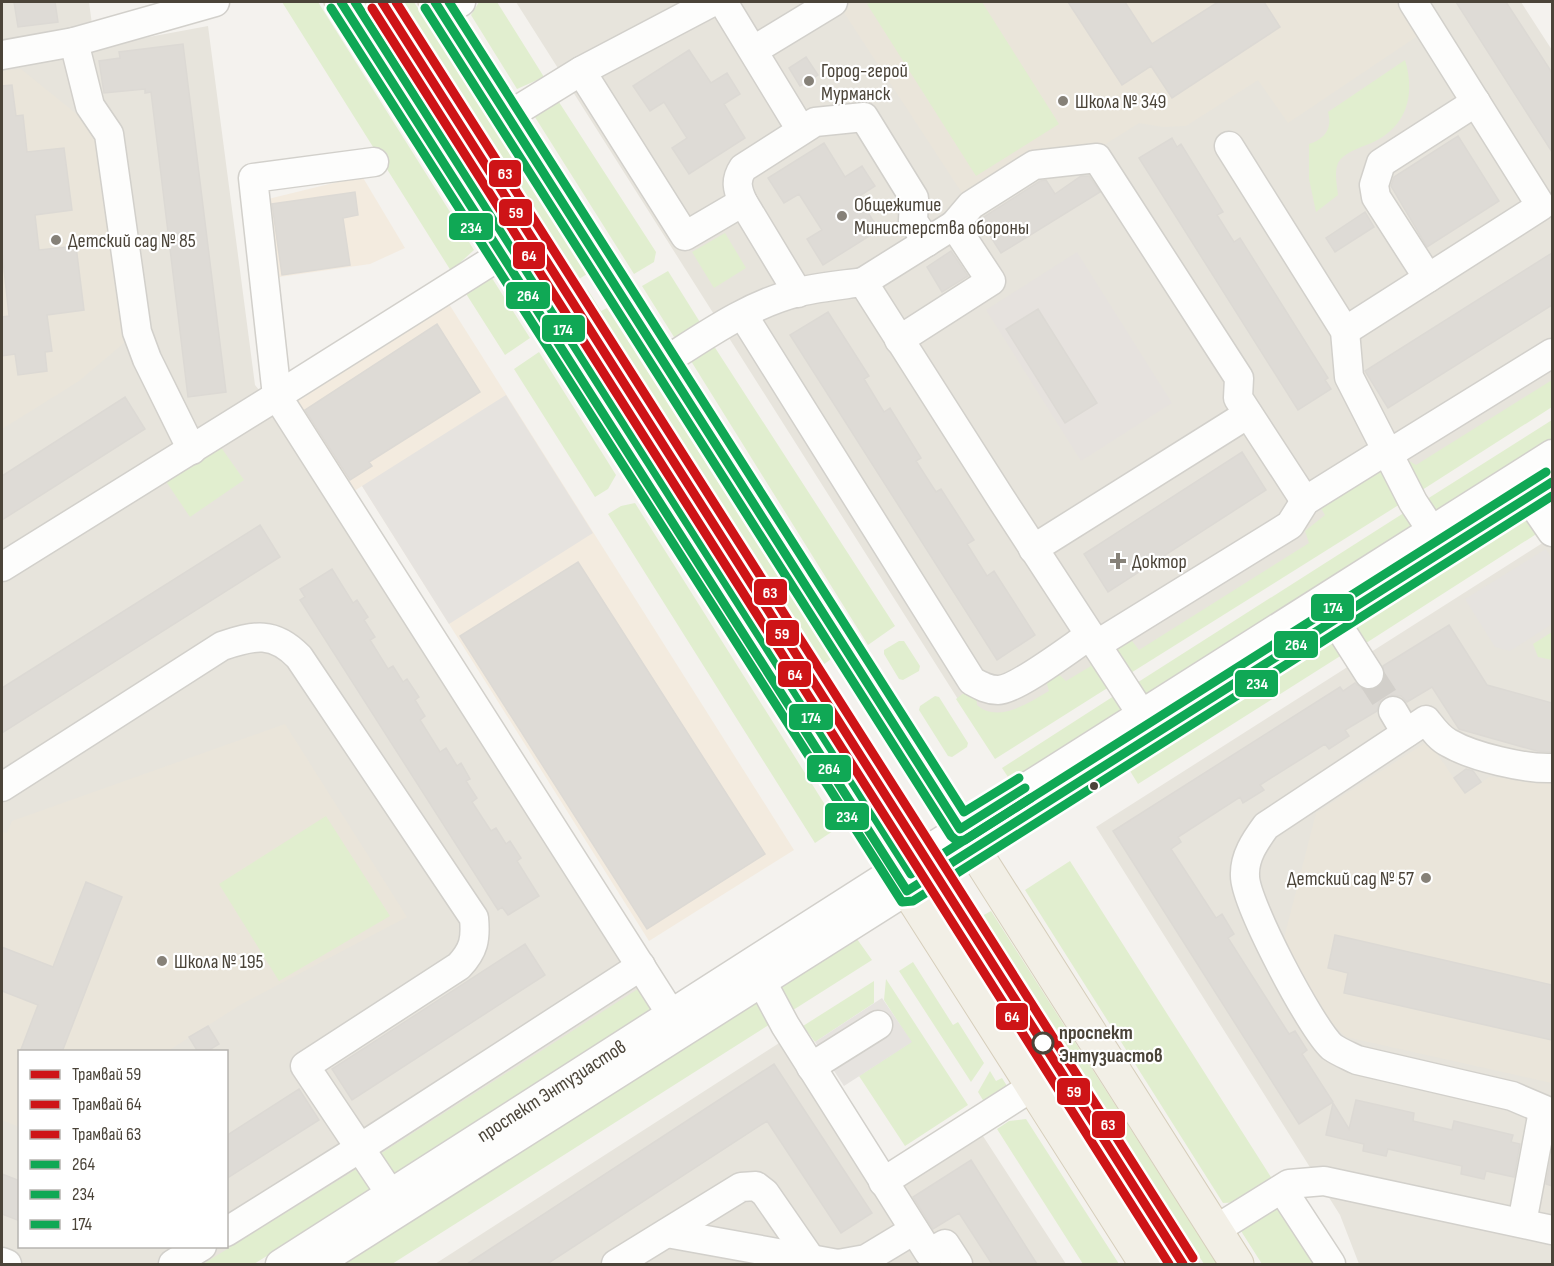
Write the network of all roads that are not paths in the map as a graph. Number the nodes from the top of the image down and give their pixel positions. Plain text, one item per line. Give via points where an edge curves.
1 (215, 2) edge
2 (341, 2) edge
3 (712, 2) edge
4 (723, 2) edge
5 (833, 2) edge
6 (1413, 2) edge
7 (446, 5) edge
8 (74, 42) junction
9 (754, 50) junction
10 (2, 55) edge
11 (581, 71) junction
12 (1476, 102) junction
13 (508, 116) junction
14 (801, 130) junction
15 (1229, 146) dead end
16 (374, 162) dead end
17 (743, 202) junction
18 (954, 225) junction
19 (927, 242) junction
20 (501, 255) junction
21 (1428, 278) junction
22 (863, 282) junction
23 (798, 293) junction
24 (743, 315) junction
25 (1345, 331) junction
26 (899, 340) junction
27 (1552, 353) edge
28 (664, 362) junction
29 (277, 396) junction
30 (1248, 414) junction
31 (192, 450) junction
32 (1388, 452) junction
33 (1552, 454) edge
34 (1552, 482) edge
35 (1522, 488) junction
36 (1305, 501) junction
37 (1552, 532) edge
38 (1439, 541) junction
39 (1033, 549) junction
40 (2, 567) edge
41 (1329, 610) junction
42 (1093, 640) junction
43 (1369, 674) tunnel mouth
44 (1148, 724) junction
45 (1552, 768) edge
46 (2, 787) edge
47 (967, 839) junction
48 (901, 881) junction
49 (641, 966) junction
50 (757, 972) junction
51 (677, 1023) junction
52 (878, 1025) dead end
53 (811, 1067) junction
54 (1032, 1087) junction
55 (1548, 1112) edge
56 (360, 1148) junction
57 (883, 1182) junction
58 (1282, 1189) junction
59 (396, 1202) junction
60 (1522, 1223) junction
61 (914, 1230) junction
62 (1215, 1230) junction
63 (1552, 1230) edge
64 (228, 1231) edge
65 (667, 1233) junction
66 (199, 1248) edge
67 (812, 1261) junction
68 (2, 1262) edge
69 (7, 1264) edge
70 (173, 1264) edge
71 (280, 1264) edge
72 (317, 1264) edge
73 (616, 1264) edge
74 (958, 1264) edge
75 (1146, 1264) edge
76 (1237, 1264) edge
77 (1330, 1264) edge

1 - 8 street
2 - 20 main road
3 - 11 street
4 - 9 street
5 - 9 street
6 - 12 street
7 - 13 main road
8 - 10 street
8 - 31 street via 90,106 109,134 137,332
9 - 14 street
11 - 13 street
11 - 17 street via 686,236
12 - 21 street via 1381,163 1376,173 1376,197
12 - 21 street via 1541,206
13 - 28 main road
14 - 17 street via 743,168 738,177
14 - 19 street via 815,122 864,117 914,198 913,221
15 - 25 street
16 - 29 street via 253,178
17 - 23 street
18 - 19 street
18 - 26 street via 990,282
18 - 30 street via 971,205 1034,165 1097,158 1239,378 1238,398
19 - 22 street
20 - 29 street
20 - 48 main road
21 - 25 street
22 - 23 street
22 - 26 street
23 - 24 street
24 - 28 street
24 - 42 street via 972,681 987,689 1001,690
25 - 32 street via 1350,377
26 - 39 street
27 - 32 street
28 - 47 main road
29 - 31 street
29 - 49 street
30 - 36 street
30 - 39 street
31 - 40 street
32 - 36 street
32 - 38 street
33 - 35 street, проспект Энтузиастов
34 - 35 street, проспект Энтузиастов
35 - 37 street
35 - 38 street, проспект Энтузиастов
36 - 42 street via 1290,525
38 - 41 street, проспект Энтузиастов
39 - 42 street
41 - 43 street
41 - 44 street, проспект Энтузиастов
42 - 44 street
44 - 47 street, проспект Энтузиастов
45 - 55 street via 1516,764 1448,743 1426,720 1400,722 1266,826 1251,847 1244,875 1249,900 1317,1029 1333,1047 1357,1060 1512,1096
46 - 56 street via 222,646 266,637 286,643 474,918 472,952 459,966 305,1066
47 - 48 street, проспект Энтузиастов
47 - 62 main road
48 - 50 street, проспект Энтузиастов
48 - 54 main road
49 - 51 street
49 - 56 street
50 - 51 street, проспект Энтузиастов
50 - 53 street
51 - 59 street, проспект Энтузиастов
52 - 53 street
53 - 57 street
54 - 57 street
54 - 75 main road
55 - 60 street
56 - 59 street
56 - 64 street
57 - 61 street
58 - 60 street via 1289,1184 1324,1181
58 - 62 street
58 - 77 street
59 - 71 street, проспект Энтузиастов
59 - 72 street, проспект Энтузиастов
60 - 63 street
61 - 67 street via 866,1259 838,1264
61 - 74 street via 929,1253 945,1244
62 - 76 main road
65 - 67 street
65 - 67 street via 741,1187 756,1186 765,1192
65 - 73 street
66 - 70 street
68 - 69 street

